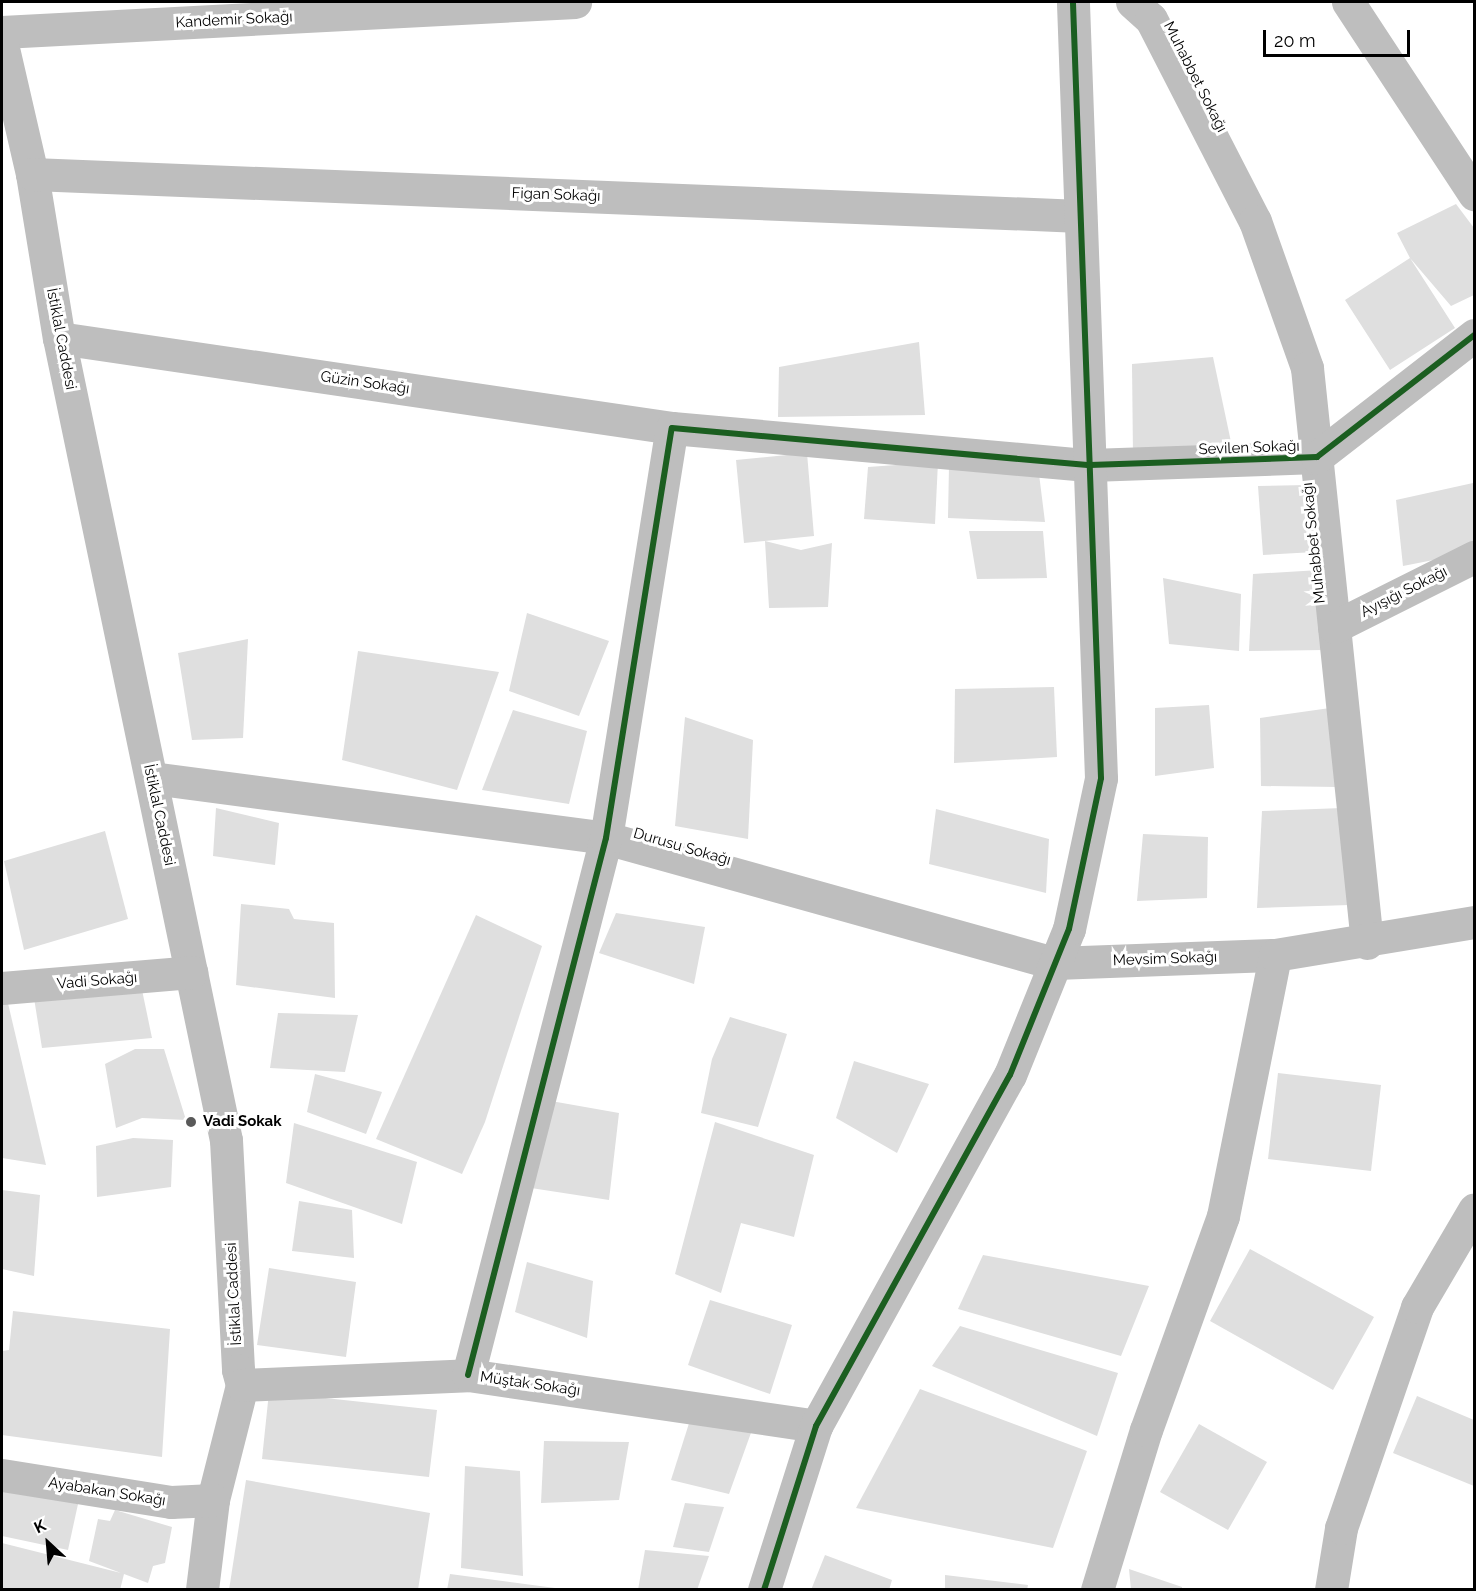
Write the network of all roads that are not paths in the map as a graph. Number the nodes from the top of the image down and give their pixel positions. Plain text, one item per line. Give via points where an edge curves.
1 (575, 2) edge
2 (1073, 2) edge
3 (1132, 2) edge
4 (1363, 9) edge
5 (2, 32) edge
6 (2, 44) edge
7 (32, 174) junction
8 (1474, 194) edge
9 (1080, 216) junction
10 (1474, 335) edge
11 (59, 338) junction
12 (672, 428) junction
13 (1317, 457) junction
14 (1090, 465) junction
15 (1474, 557) edge
16 (1334, 627) junction
17 (152, 778) junction
18 (606, 838) junction
19 (1474, 922) edge
20 (1367, 943) junction
21 (1275, 955) junction
22 (1055, 963) junction
23 (191, 972) junction
24 (2, 988) edge
25 (1474, 1210) edge
26 (468, 1375) junction
27 (242, 1385) junction
28 (816, 1426) junction
29 (2, 1475) edge
30 (213, 1500) junction
31 (202, 1590) edge
32 (764, 1590) edge
33 (1097, 1590) edge
34 (1330, 1590) edge

1 - 5 street, Kandemir Sokağı
2 - 9 street
3 - 13 street, Muhabbet Sokağı via 1152,19 1256,221 1307,368
4 - 8 street
6 - 7 street, İstiklal Caddesi
7 - 9 street, Figan Sokağı
7 - 11 street, İstiklal Caddesi
9 - 14 street
10 - 13 street, Sevilen Sokağı
11 - 12 street, Güzin Sokağı
11 - 17 street, İstiklal Caddesi
12 - 14 street, Güzin Sokağı
12 - 18 street
13 - 14 street, Sevilen Sokağı
13 - 16 street, Muhabbet Sokağı
14 - 22 street via 1101,778 1069,929
15 - 16 street, Ayışığı Sokağı
16 - 20 street, Muhabbet Sokağı
17 - 18 street, Durusu Sokağı
17 - 23 street, İstiklal Caddesi
18 - 22 street, Durusu Sokağı
18 - 26 street
19 - 20 street, Mevsim Sokağı
20 - 21 street, Mevsim Sokağı
21 - 22 street, Mevsim Sokağı
21 - 33 street via 1223,1216 1146,1430
22 - 28 street via 1010,1075
23 - 24 street, Vadi Sokağı
23 - 27 street, İstiklal Caddesi via 226,1140 238,1370
25 - 34 street via 1417,1307 1341,1528
26 - 27 street, Müştak Sokağı
26 - 28 street, Müştak Sokağı
27 - 30 street, İstiklal Caddesi
28 - 32 street
29 - 30 street, Ayabakan Sokağı via 171,1502
30 - 31 street, İstiklal Caddesi

